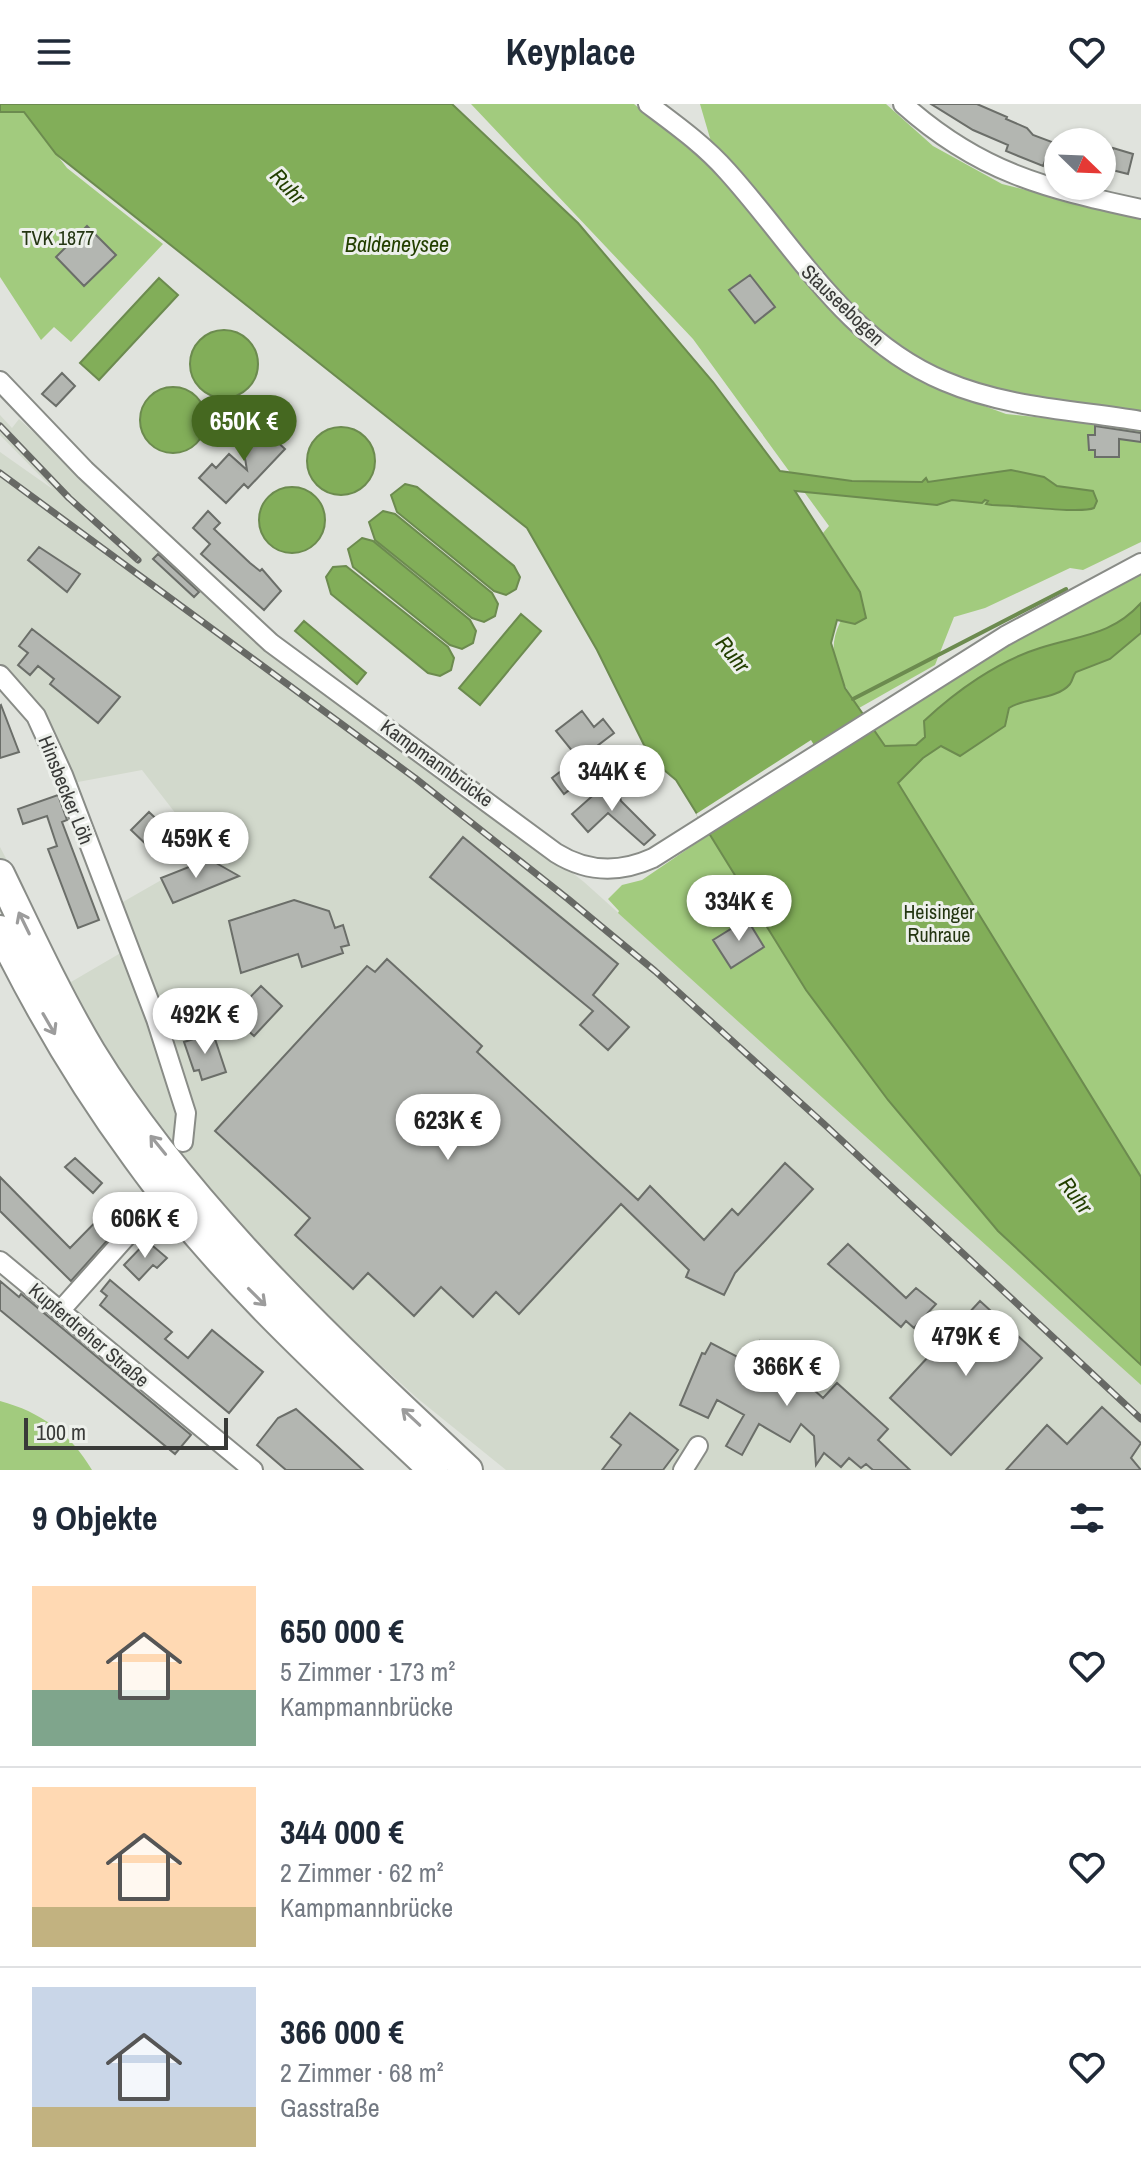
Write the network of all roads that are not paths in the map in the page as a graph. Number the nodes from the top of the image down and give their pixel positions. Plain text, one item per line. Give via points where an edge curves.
1 (648, 104) edge
2 (907, 105) edge
3 (1141, 209) edge
4 (0, 381) edge
5 (1141, 421) edge
6 (1141, 563) edge
7 (0, 675) edge
8 (0, 874) edge
9 (0, 930) edge
10 (183, 1142) dead end
11 (151, 1209) dead end
12 (0, 1261) edge
13 (60, 1311) junction
14 (698, 1446) dead end
15 (253, 1470) edge
16 (433, 1470) edge
17 (468, 1470) edge
18 (683, 1470) edge

1 - 5 street, Stauseebogen via 719,163 803,267 866,333 891,351 941,380 990,397
2 - 3 street via 956,145 1009,175
4 - 6 street, Kampmannbrücke via 85,470 271,643 567,859 603,870 637,865 1005,636
7 - 10 street, Hinsbecker Löh via 36,716 119,920 186,1113
17 -> 8 highway via 364,1373 249,1253 153,1140 92,1053
9 -> 16 highway via 74,1067 138,1160 232,1271
11 - 13 street
12 - 13 street, Kupferdreher Straße
13 - 15 street, Kupferdreher Straße
14 - 18 street

